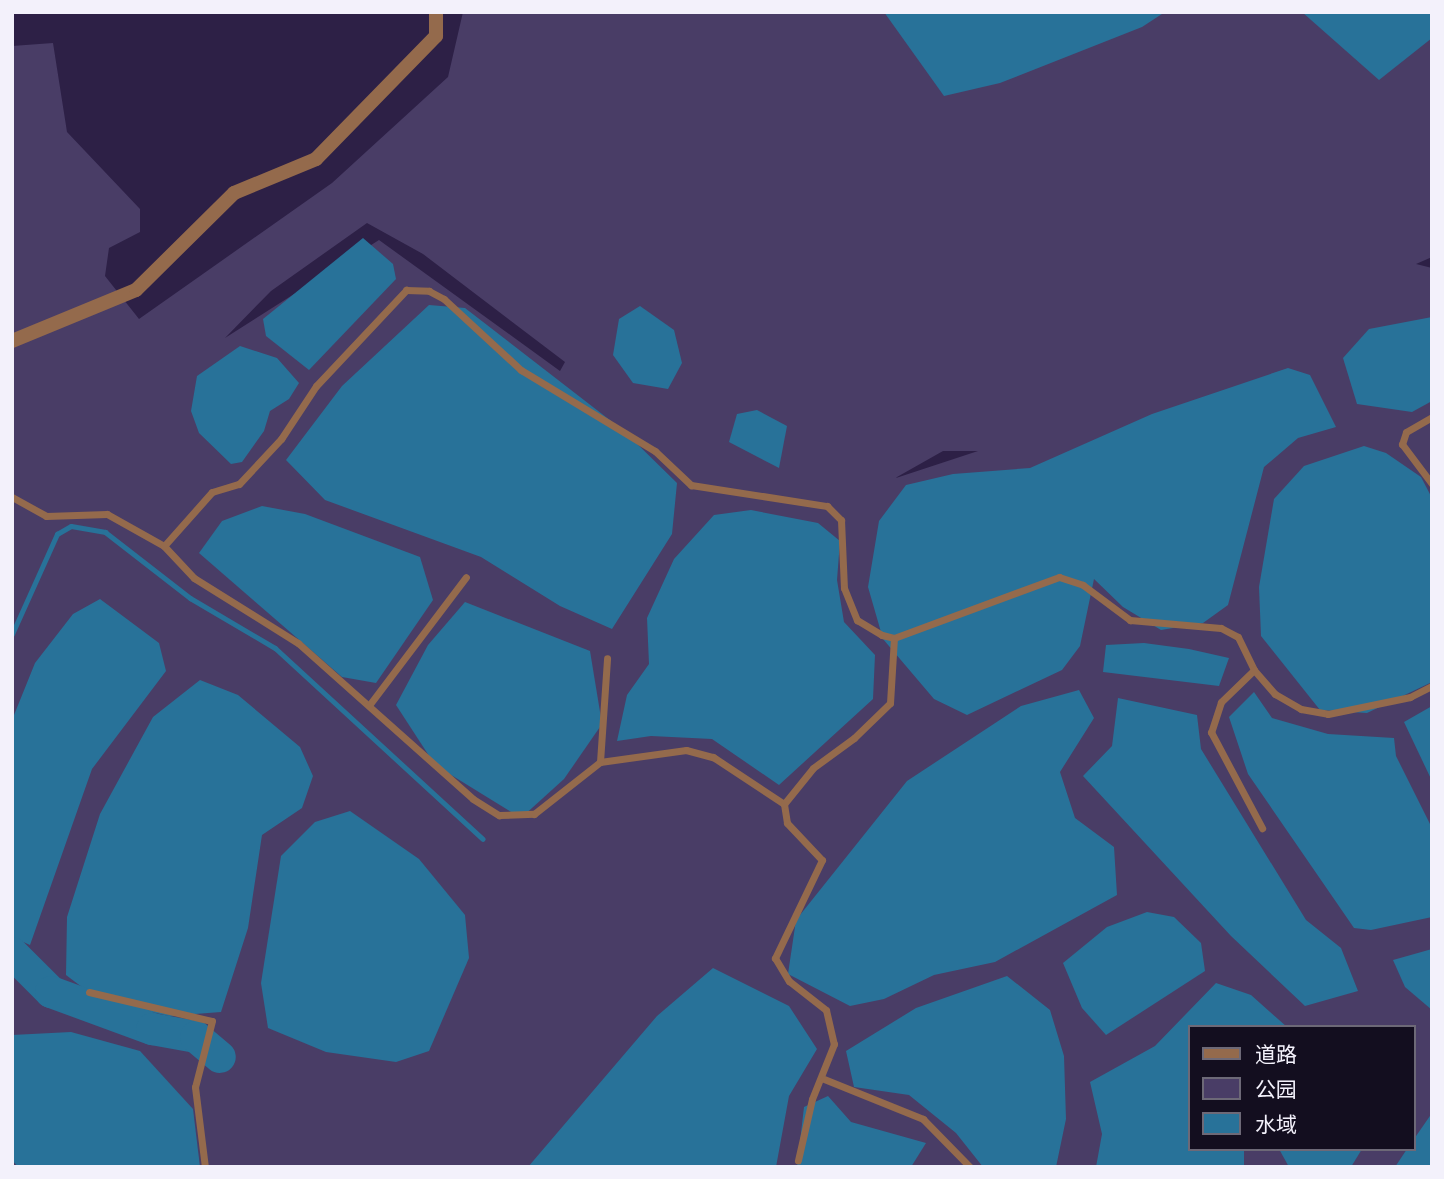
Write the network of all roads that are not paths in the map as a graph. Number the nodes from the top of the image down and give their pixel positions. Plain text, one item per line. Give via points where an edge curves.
1 (436, 12) edge
2 (12, 341) edge
3 (1432, 417) edge
4 (1432, 484) edge
5 (12, 497) edge
6 (164, 546) junction
7 (466, 577) dead end
8 (894, 638) junction
9 (607, 658) dead end
10 (1254, 670) junction
11 (1432, 686) edge
12 (370, 704) junction
13 (600, 762) junction
14 (784, 804) junction
15 (1262, 828) dead end
16 (89, 992) dead end
17 (824, 1079) junction
18 (798, 1160) dead end
19 (205, 1167) edge
20 (970, 1167) edge

1 - 2 street via 436,36 316,159 234,192 136,290
3 - 4 lane via 1406,432 1402,444
5 - 6 lane via 46,516 107,514
6 - 8 lane via 212,492 239,484 281,439 316,386 406,290 429,291 444,299 521,370 655,451 691,485 827,506 841,520 844,588 857,620
6 - 12 lane via 194,578 298,643
7 - 12 lane
8 - 10 lane via 1059,577 1083,585 1130,620 1229,632 1238,637
8 - 14 lane via 890,703 854,738 813,768
9 - 13 lane
10 - 11 lane via 1275,694 1301,709 1328,714 1410,697
10 - 15 lane via 1221,702 1211,732
12 - 13 lane via 473,799 499,815 534,814
13 - 14 lane via 701,752
14 - 17 lane via 787,823 822,860 775,958 784,976 826,1010 834,1044
16 - 19 lane via 212,1021 195,1087
17 - 18 lane via 812,1100
17 - 20 lane via 923,1119

